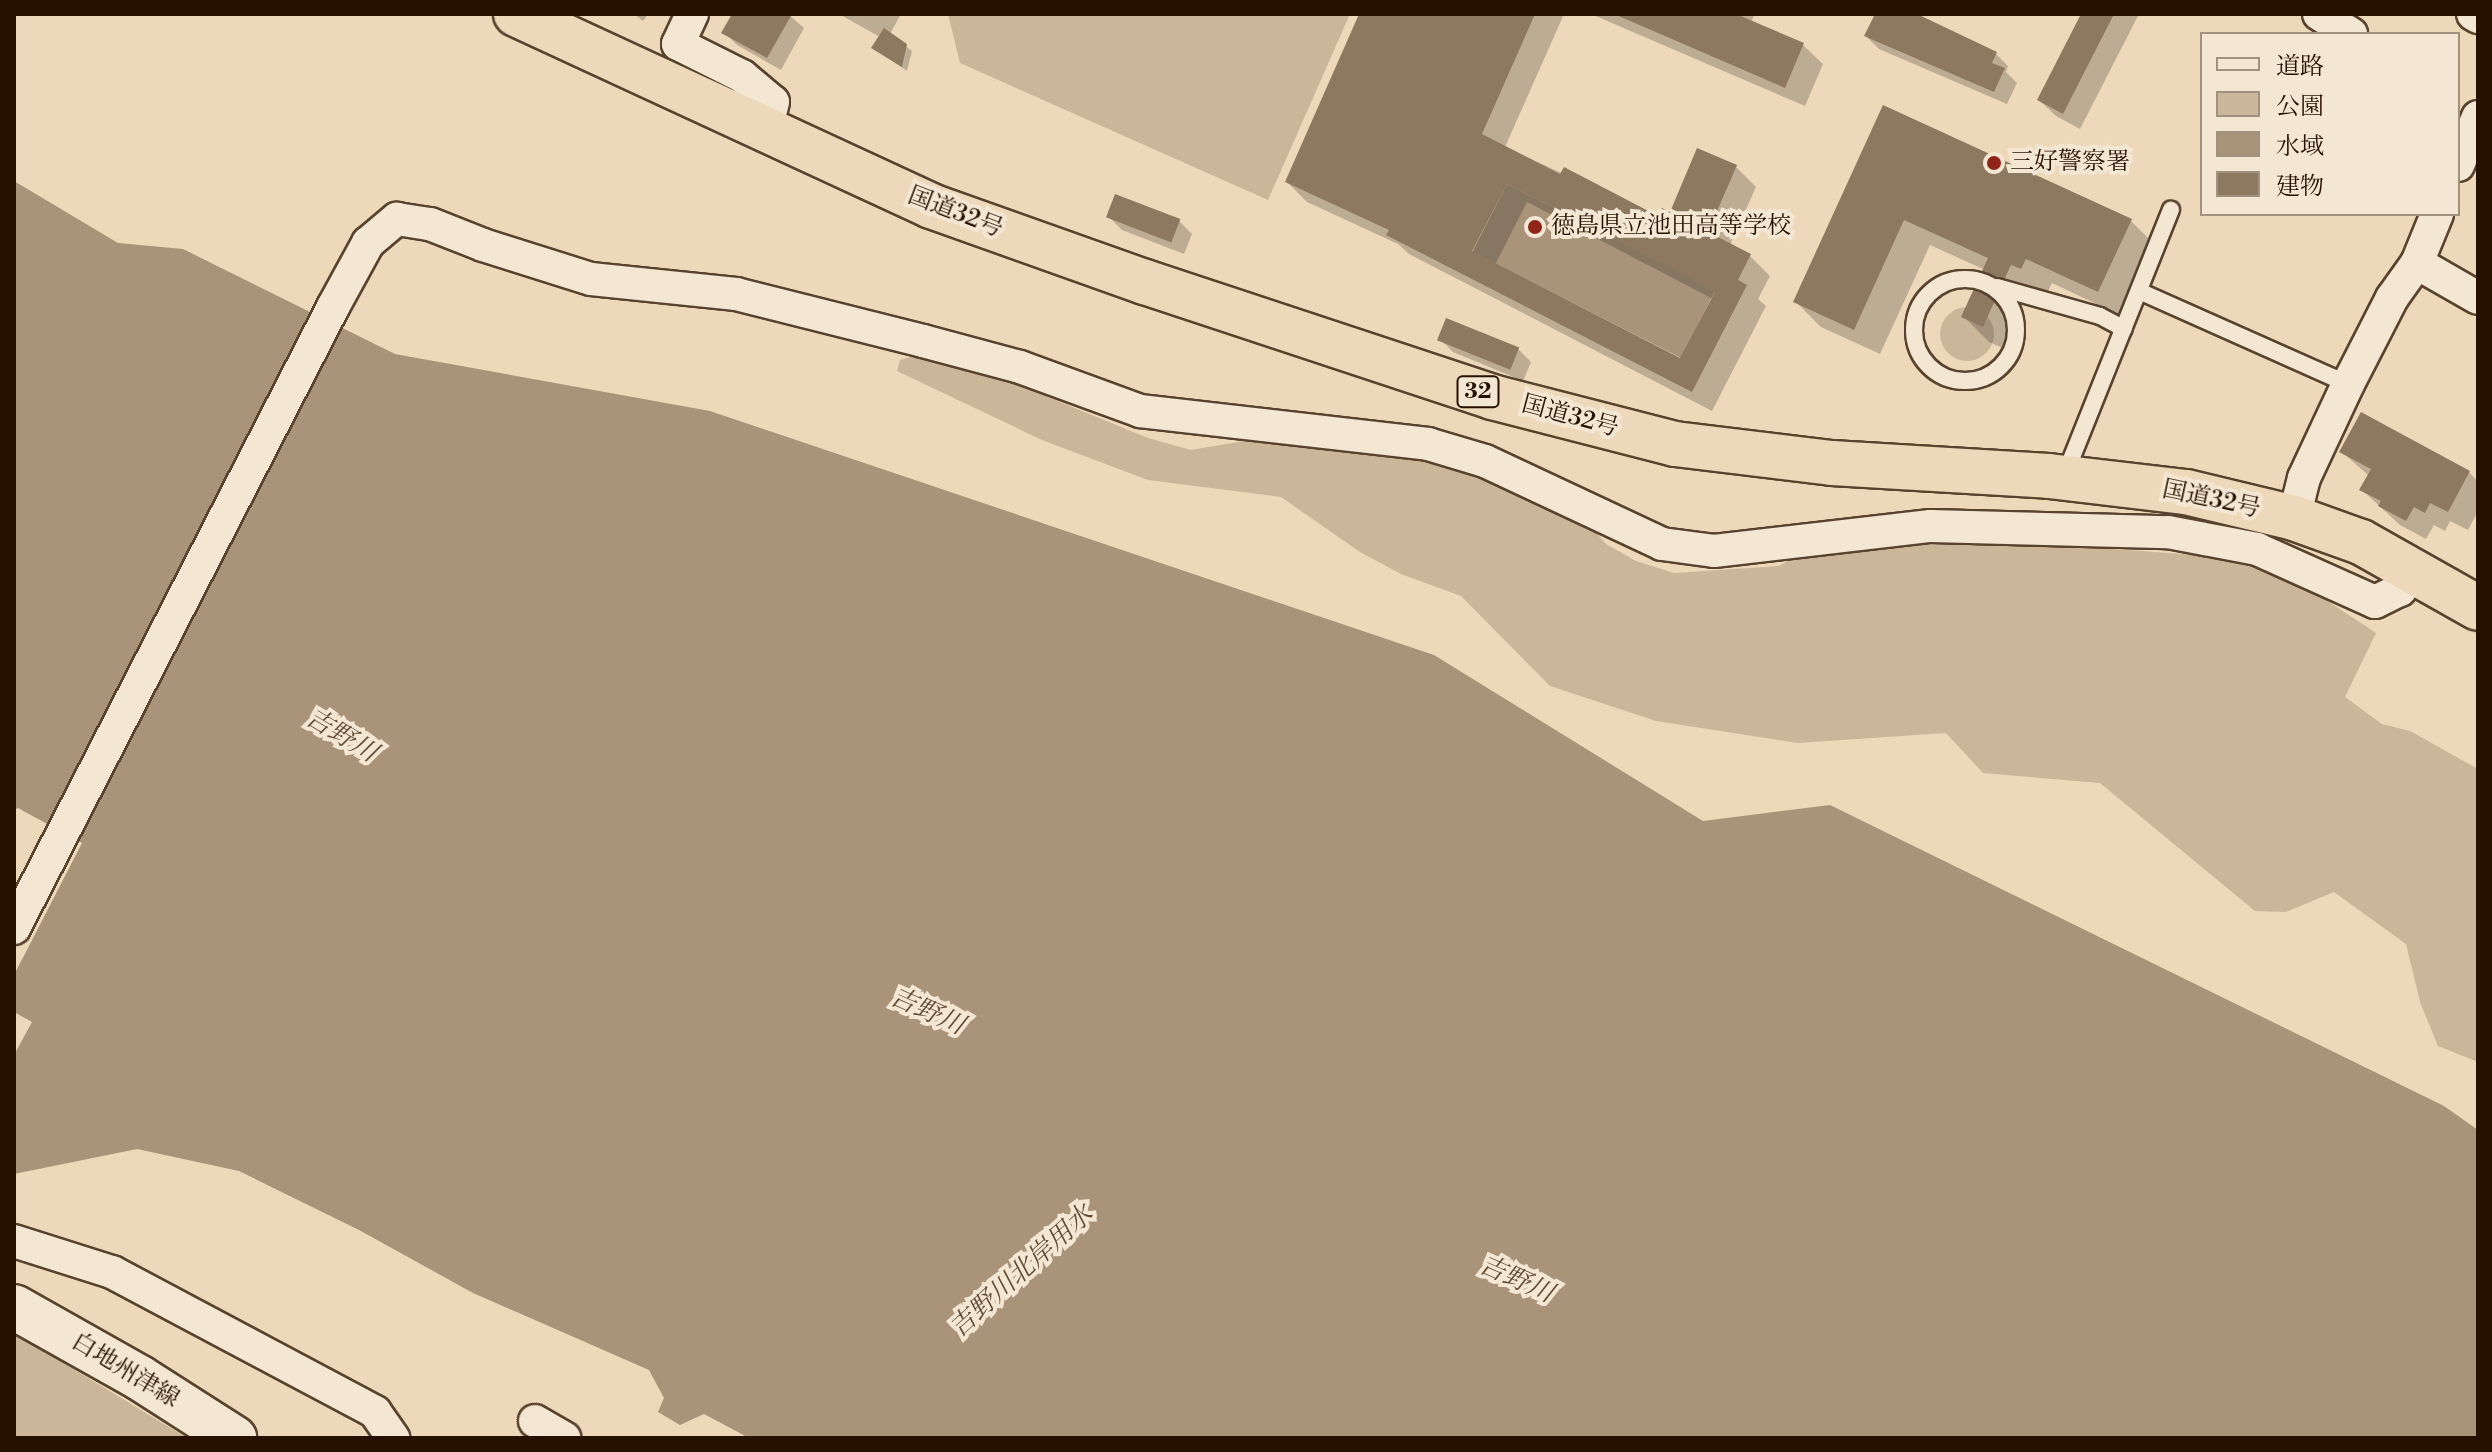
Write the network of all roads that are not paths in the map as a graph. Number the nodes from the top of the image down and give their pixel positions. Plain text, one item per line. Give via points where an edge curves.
1 (516, 14) edge
2 (692, 14) edge
3 (2319, 14) edge
4 (2348, 32) edge
5 (2473, 109) edge
6 (766, 130) junction
7 (2460, 158) edge
8 (2171, 210) dead end
9 (2436, 216) edge
10 (2417, 263) junction
11 (1996, 287) junction
12 (2139, 291) junction
13 (2478, 298) edge
14 (2124, 329) junction
15 (2348, 384) junction
16 (2063, 478) junction
17 (2294, 518) junction
18 (2415, 570) junction
19 (2478, 608) edge
20 (14, 928) edge
21 (14, 1241) edge
22 (14, 1307) edge
23 (535, 1421) dead end
24 (234, 1438) edge
25 (393, 1438) edge
26 (564, 1438) edge

1 - 6 highway, 国道32号 / 32
2 - 6 street via 678,44 742,76 773,102
3 - 4 street
5 - 7 street
6 - 16 highway, 国道32号 / 32 via 931,206 1492,397 1675,444 1832,463
8 - 12 lane
9 - 10 street
10 - 13 street
10 - 15 street via 2392,298
11 - 11 lane via 2012,307 2017,331 2006,362 1978,379 1946,377 1931,368 1914,337 1920,303 1946,281
11 - 14 lane via 2100,316
12 - 14 lane
12 - 15 lane
14 - 16 lane
15 - 17 street via 2304,478
16 - 17 highway, 国道32号 / 32 via 2186,492
17 - 18 highway, 国道32号 / 32 via 2361,542
18 - 19 highway, 国道32号 / 32
18 - 20 street via 2400,590 2375,602 2257,549 2168,532 1931,526 1714,551 1662,544 1485,461 1428,444 1140,411 1020,367 736,294 591,279 397,219 368,243 333,307
21 - 25 street via 112,1272 375,1412
22 - 24 main road, 白地州津線
23 - 26 street

